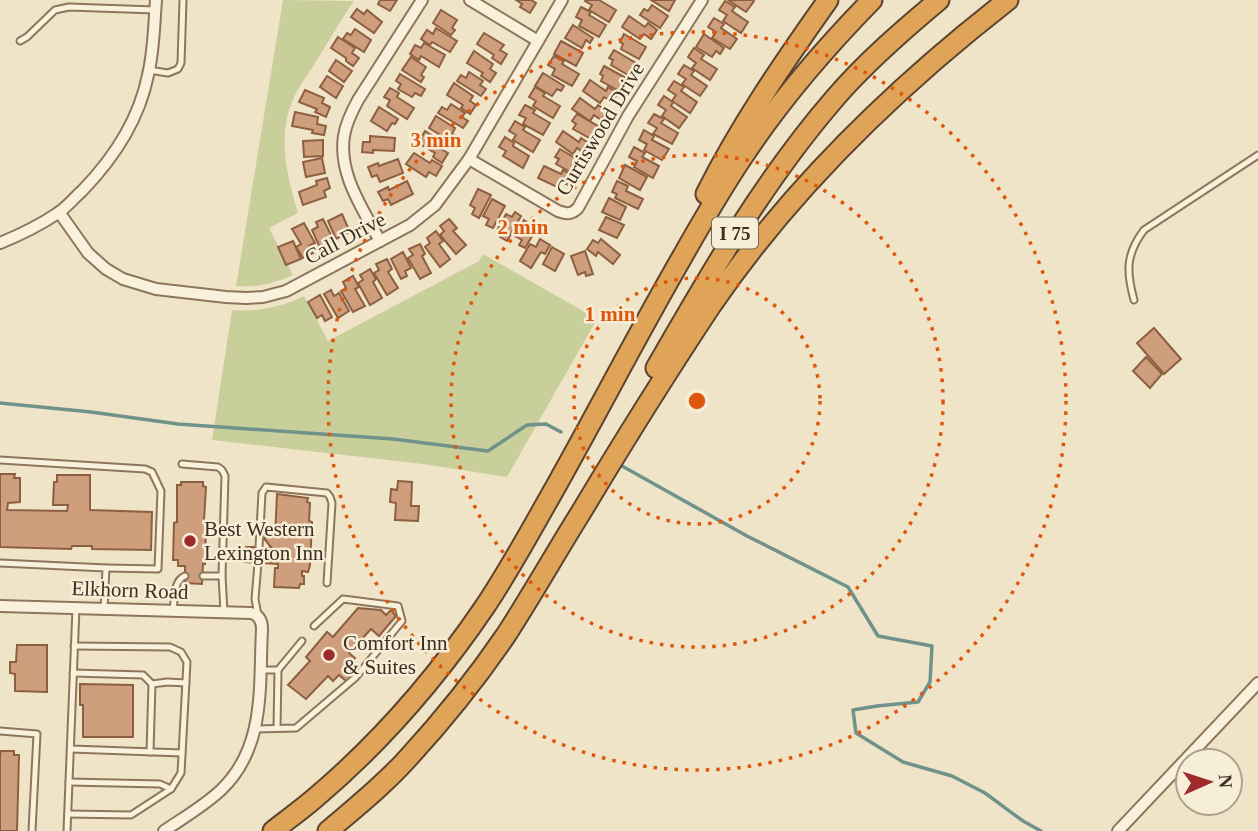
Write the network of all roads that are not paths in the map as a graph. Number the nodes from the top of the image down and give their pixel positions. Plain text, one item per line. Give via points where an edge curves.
1 (183, 0) edge
2 (422, 0) edge
3 (470, 0) edge
4 (562, 0) edge
5 (702, 0) edge
6 (828, 0) edge
7 (872, 0) edge
8 (939, 0) edge
9 (1008, 0) edge
10 (156, 5) edge
11 (20, 41) dead end
12 (538, 41) junction
13 (149, 70) junction
14 (1258, 155) edge
15 (469, 159) junction
16 (59, 212) junction
17 (380, 241) junction
18 (0, 243) edge
19 (1134, 300) dead end
20 (584, 435) junction
21 (0, 460) edge
22 (182, 464) dead end
23 (585, 505) junction
24 (259, 547) dead end
25 (0, 563) edge
26 (258, 563) dead end
27 (106, 568) junction
28 (185, 576) dead end
29 (203, 576) dead end
30 (222, 576) junction
31 (327, 583) dead end
32 (0, 606) edge
33 (76, 608) junction
34 (104, 608) junction
35 (173, 611) junction
36 (224, 612) junction
37 (258, 616) junction
38 (314, 626) dead end
39 (302, 641) dead end
40 (74, 646) junction
41 (260, 670) junction
42 (278, 670) junction
43 (74, 673) junction
44 (186, 683) junction
45 (1258, 683) edge
46 (152, 684) junction
47 (277, 728) junction
48 (256, 729) junction
49 (0, 731) edge
50 (71, 748) junction
51 (150, 752) junction
52 (182, 753) junction
53 (69, 782) junction
54 (171, 789) junction
55 (68, 814) junction
56 (32, 831) edge
57 (67, 831) edge
58 (164, 831) edge
59 (273, 831) edge
60 (328, 831) edge
61 (1118, 831) edge

1 - 13 lane via 181,63 168,73
2 - 17 street via 358,100 344,136 345,170
3 - 12 street
4 - 12 street, Call Drive
5 - 15 street, Curtiswood Drive via 574,212 558,211
6 - 20 highway via 719,169
7 - 20 highway, I 75 via 802,77 750,146 660,295
8 - 23 highway, I 75 via 835,97 776,173 706,280
9 - 23 highway via 904,86 817,172 712,305
10 - 11 lane via 55,10
10 - 13 street
12 - 15 street, Call Drive
13 - 16 street via 137,111 119,145 100,173
14 - 19 lane via 1144,230 1133,247 1128,268
15 - 17 street, Call Drive via 435,205
16 - 17 street, Call Drive via 88,253 123,279 156,289 246,299 286,291
16 - 18 street
20 - 59 highway, I 75 via 521,549 453,650 365,751
21 - 27 lane via 152,472 161,491 158,569
22 - 30 lane via 218,467 225,476
23 - 60 highway, I 75 via 477,675 407,760
24 - 31 lane via 266,487 327,493 332,503
25 - 27 lane
26 - 37 lane
27 - 34 lane
28 - 35 lane via 177,582
29 - 30 lane
30 - 36 lane
32 - 33 street, Elkhorn Road
33 - 34 street, Elkhorn Road
33 - 40 lane
34 - 35 street, Elkhorn Road
35 - 36 street, Elkhorn Road
36 - 37 street, Elkhorn Road
37 - 41 street via 262,623
38 - 47 lane via 343,599 398,606 402,621 356,677 296,728
39 - 42 lane
40 - 43 lane
40 - 44 lane via 170,647 181,652 187,662
41 - 42 lane
41 - 48 street
42 - 47 lane
43 - 46 lane via 143,675
43 - 50 lane
44 - 46 lane
44 - 52 lane
45 - 61 street
46 - 51 lane
47 - 48 lane
48 - 58 street via 245,759 220,791
49 - 56 lane via 37,734
50 - 51 lane
50 - 53 lane
51 - 52 lane
52 - 54 lane via 181,773
53 - 54 lane via 160,784
53 - 55 lane
54 - 55 lane via 131,815
55 - 57 lane

